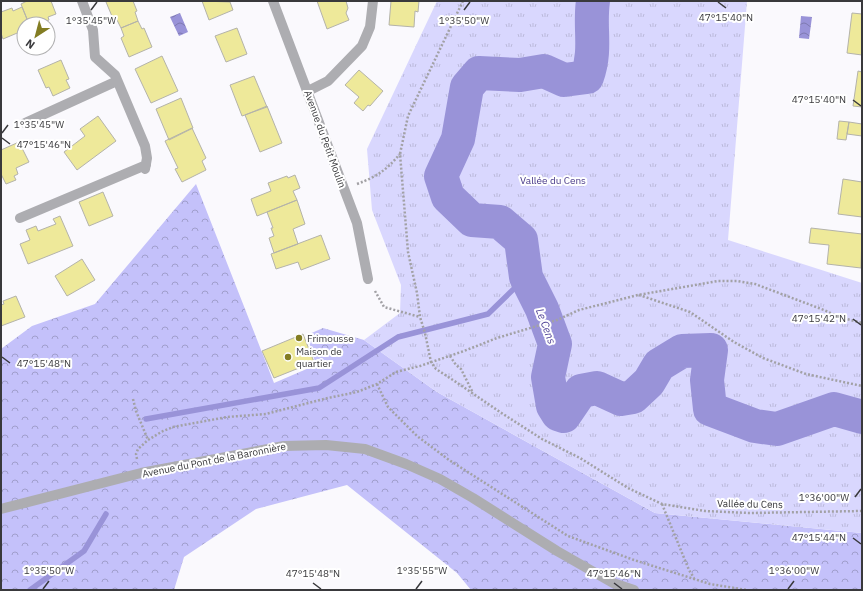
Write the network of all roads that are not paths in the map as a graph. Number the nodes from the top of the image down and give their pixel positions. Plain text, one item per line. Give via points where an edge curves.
1 (82, 1) edge
2 (273, 1) edge
3 (373, 1) edge
4 (117, 81) junction
5 (308, 91) junction
6 (24, 123) dead end
7 (20, 218) dead end
8 (368, 279) road end
9 (1, 509) edge
10 (634, 590) edge

1 - 4 street via 93,30 96,57 115,75
2 - 5 street, Avenue du Petit Moulin
3 - 5 street via 370,27 362,46 328,81
4 - 6 street
4 - 7 street via 145,146 145,167
5 - 8 street, Avenue du Petit Moulin via 357,223
9 - 10 street, Avenue du Pont de la Baronnière via 141,473 284,446 326,445 365,449 440,479 557,551 614,583

